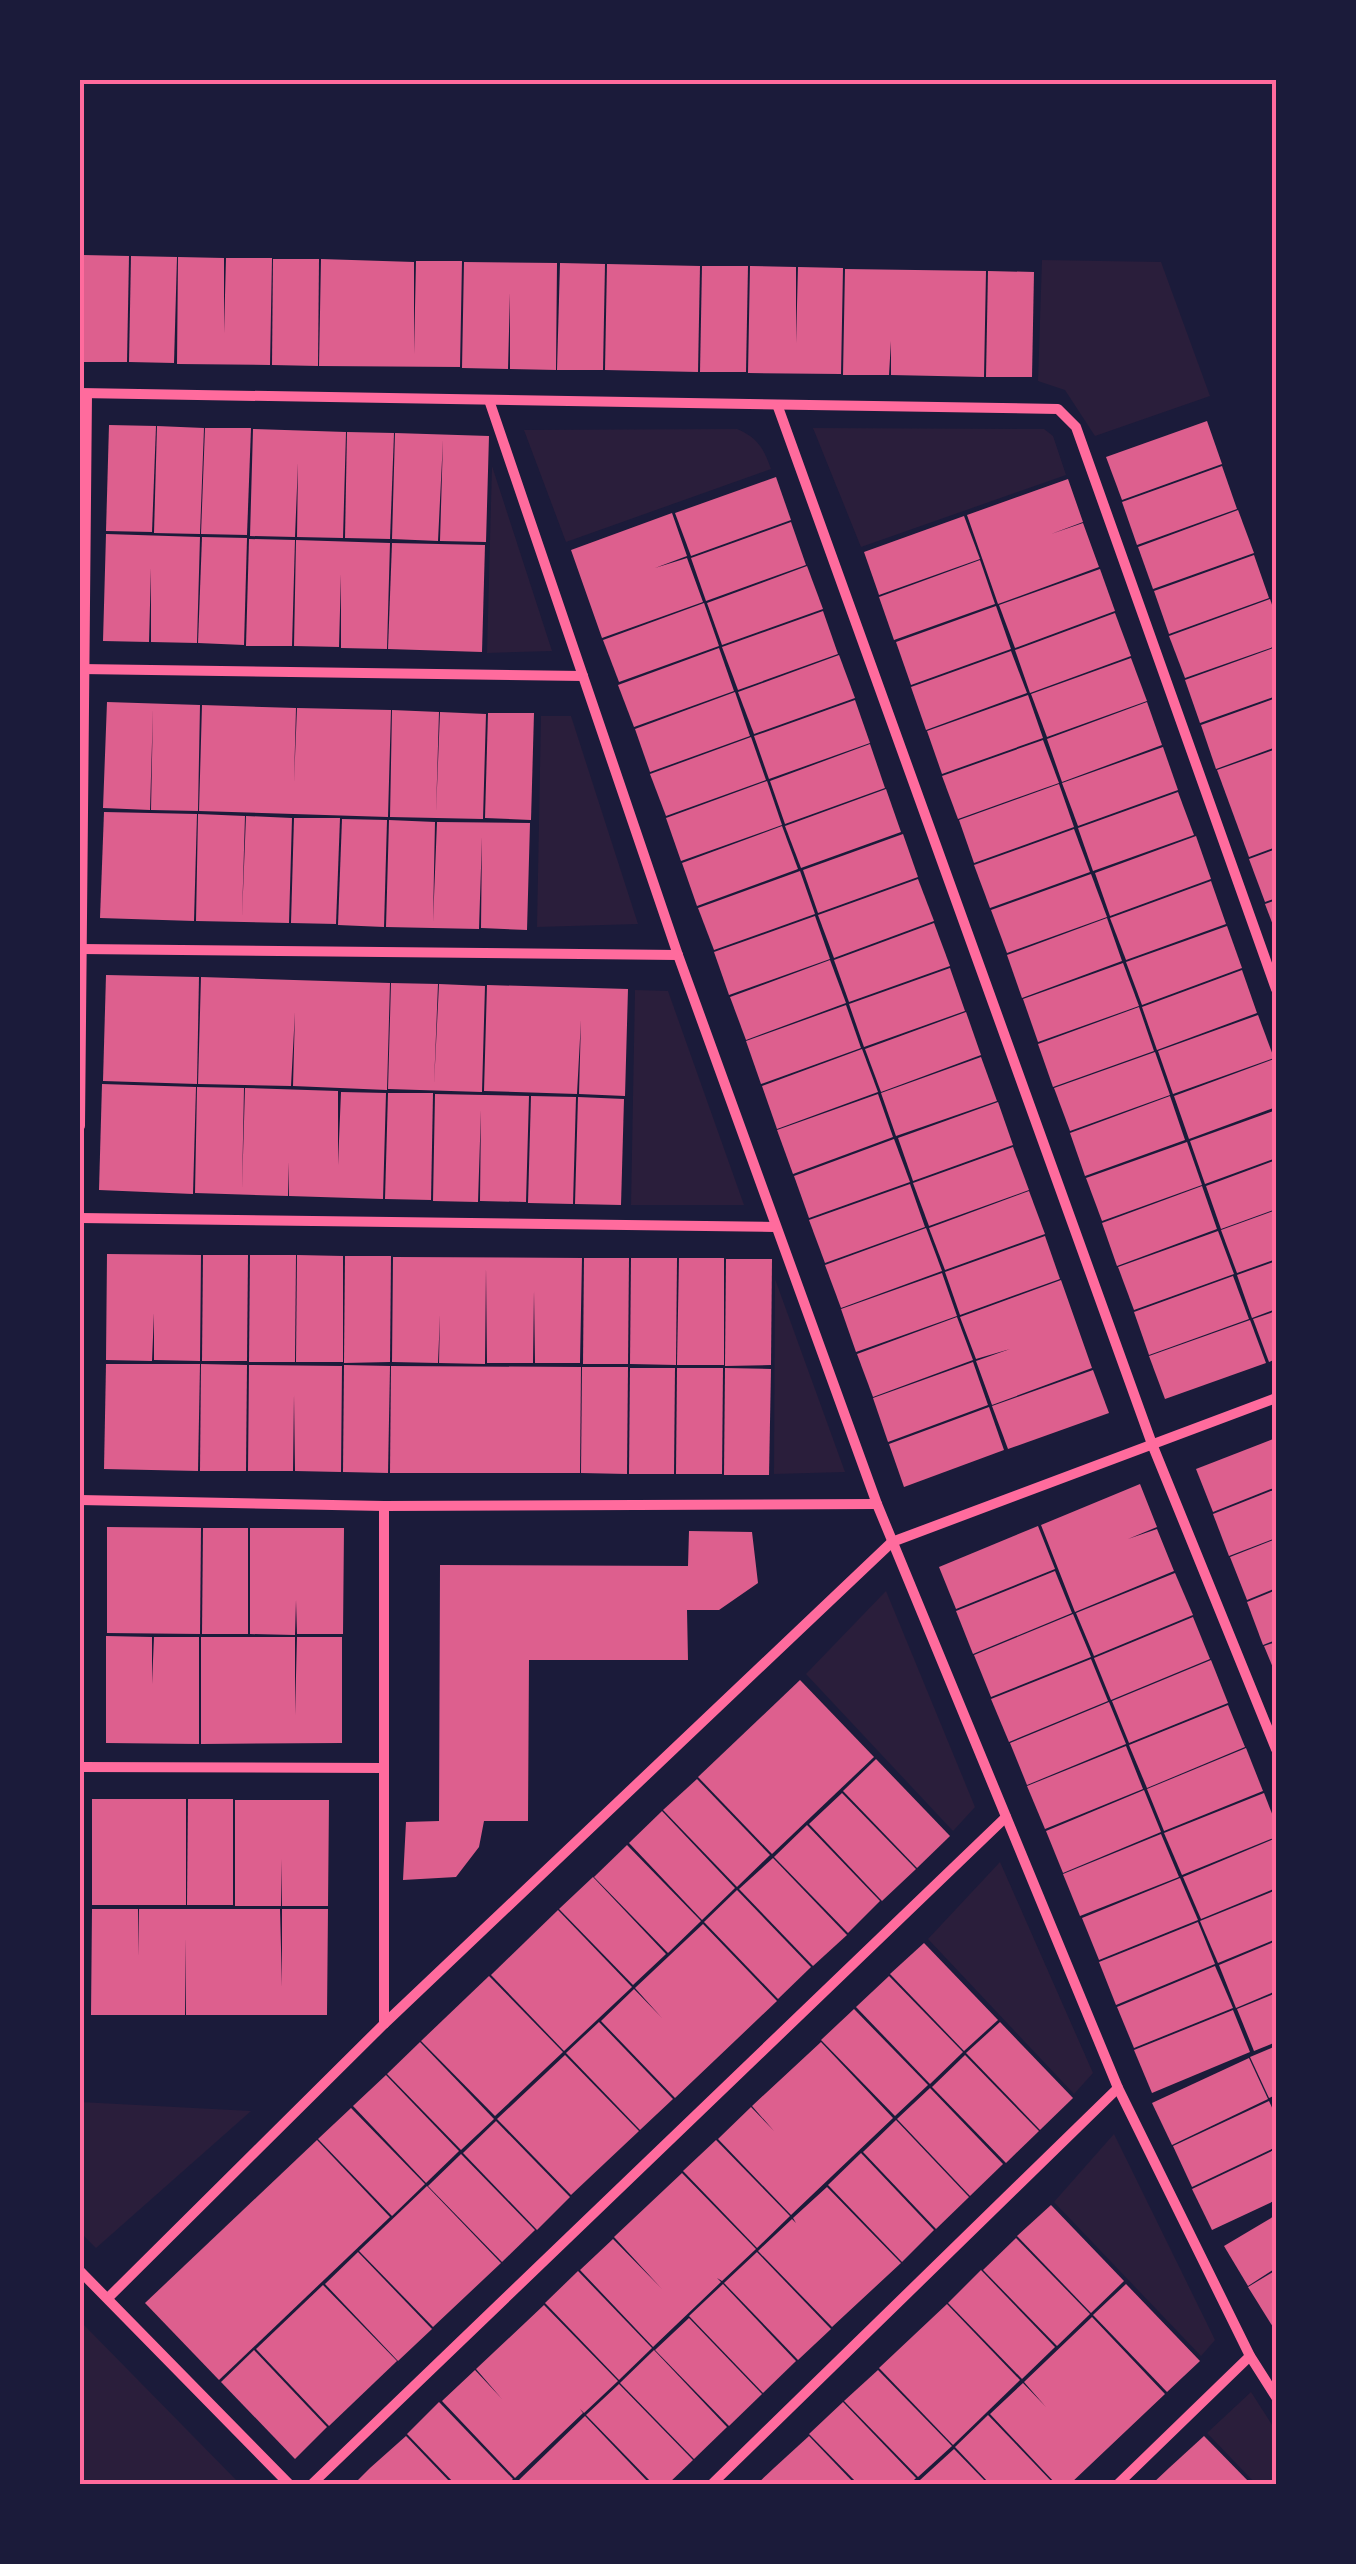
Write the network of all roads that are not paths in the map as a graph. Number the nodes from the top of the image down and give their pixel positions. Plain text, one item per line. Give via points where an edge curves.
1 (83, 394) edge
2 (490, 402) junction
3 (778, 406) junction
4 (83, 669) edge
5 (583, 676) junction
6 (82, 949) edge
7 (678, 955) junction
8 (1276, 990) edge
9 (80, 1126) edge
10 (80, 1218) edge
11 (775, 1227) junction
12 (1276, 1398) edge
13 (1152, 1444) junction
14 (80, 1500) edge
15 (877, 1504) junction
16 (384, 1506) junction
17 (892, 1542) junction
18 (1276, 1748) edge
19 (80, 1767) edge
20 (384, 1768) junction
21 (1006, 1818) junction
22 (384, 2024) junction
23 (1118, 2088) junction
24 (80, 2271) edge
25 (108, 2298) junction
26 (1250, 2356) junction
27 (1276, 2397) edge
28 (289, 2484) edge
29 (312, 2484) edge
30 (712, 2484) edge
31 (1118, 2484) edge

1 - 2 street
1 - 4 street
2 - 3 street
2 - 5 street
3 - 8 street via 1058,409 1076,427
3 - 13 street
4 - 5 street
4 - 6 street
5 - 7 street
6 - 7 street
6 - 9 street
7 - 11 street
10 - 11 street
11 - 15 street
12 - 13 street
13 - 17 street
13 - 18 street
14 - 16 street
15 - 16 street
15 - 17 street
16 - 20 street
17 - 21 street
17 - 22 street
19 - 20 street
20 - 22 street
21 - 23 street
21 - 29 street
22 - 25 street
23 - 26 street
23 - 30 street
24 - 25 street
25 - 28 street
26 - 27 street
26 - 31 street

